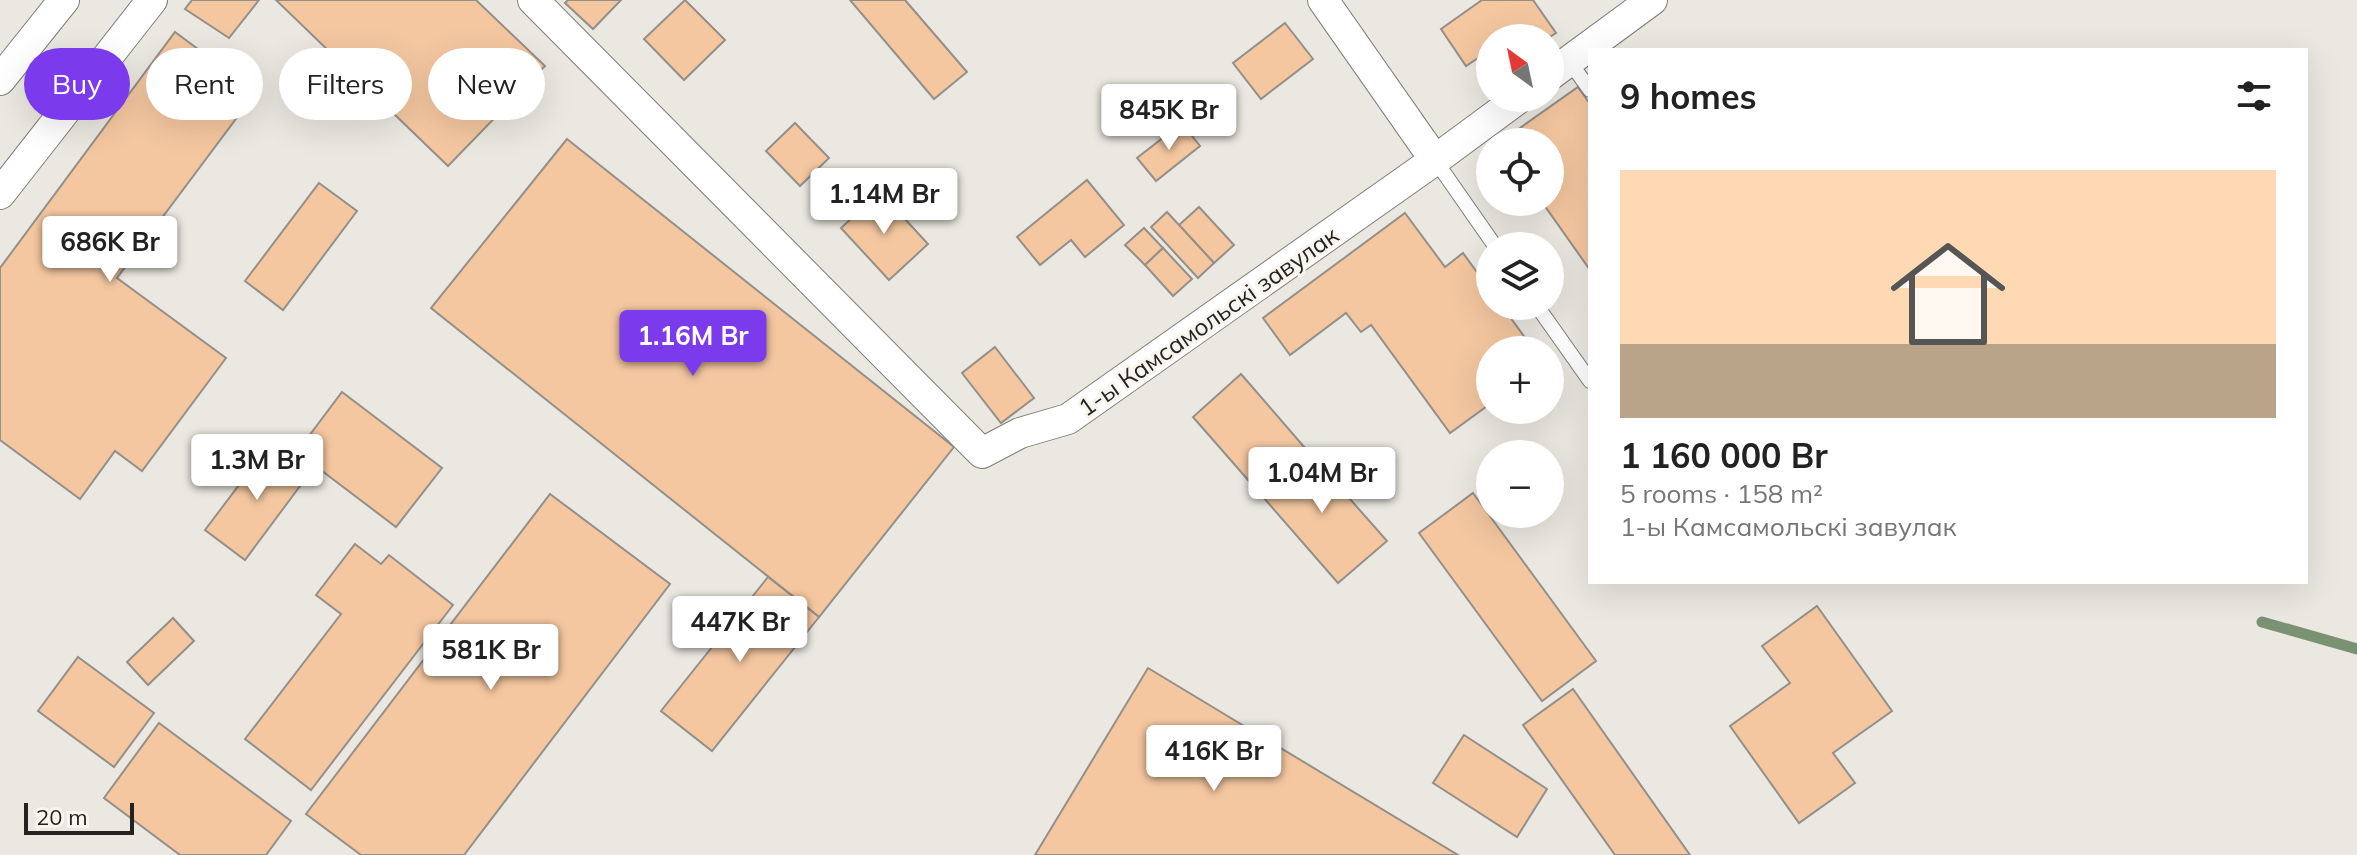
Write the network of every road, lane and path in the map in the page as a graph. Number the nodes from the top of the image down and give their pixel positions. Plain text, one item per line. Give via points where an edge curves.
1 (64, 0) edge
2 (152, 0) edge
3 (533, 0) edge
4 (1323, 0) edge
5 (1652, 0) edge
6 (1564, 65) edge
7 (1564, 71) edge
8 (0, 80) edge
9 (1588, 89) edge
10 (1500, 112) edge
11 (1435, 160) junction
12 (0, 194) edge
13 (1485, 232) edge
14 (1547, 320) edge
15 (1588, 378) edge

1 - 8 street
2 - 12 street
3 - 11 street, 1-ы Камсамольскі завулак via 982,453 1020,433 1068,419
4 - 11 street
5 - 6 street
7 - 9 lane
10 - 11 street
11 - 13 lane
14 - 15 lane

